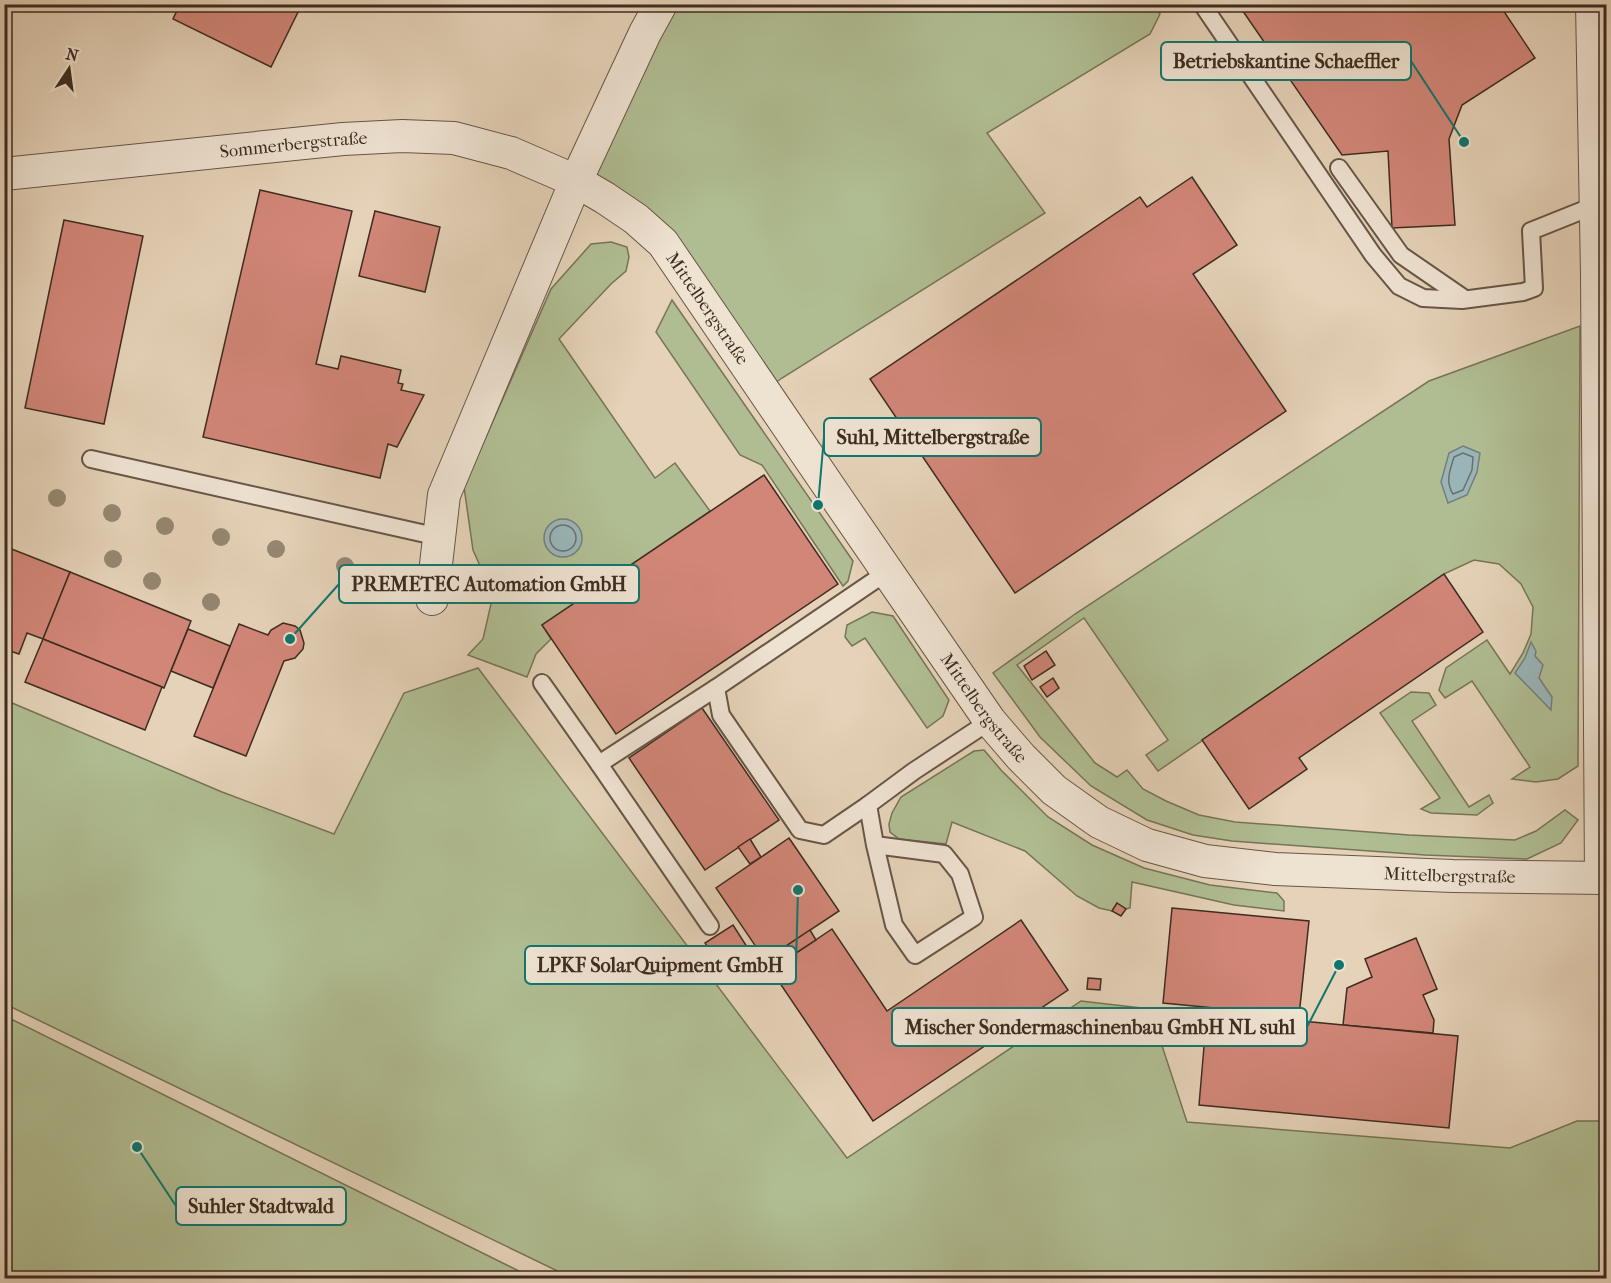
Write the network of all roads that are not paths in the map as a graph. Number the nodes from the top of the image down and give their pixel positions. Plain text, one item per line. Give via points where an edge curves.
1 (661, 4) edge
2 (1202, 4) edge
3 (1592, 4) edge
4 (1340, 168) dead end
5 (4, 174) edge
6 (576, 181) junction
7 (1596, 205) junction
8 (1465, 299) junction
9 (91, 459) dead end
10 (439, 537) junction
11 (887, 572) junction
12 (432, 599) dead end
13 (542, 683) dead end
14 (716, 688) junction
15 (990, 721) junction
16 (599, 764) junction
17 (868, 805) junction
18 (875, 845) junction
19 (1604, 878) edge
20 (710, 926) dead end

1 - 6 street
2 - 8 lane via 1373,255 1399,285 1423,298
3 - 7 street, Mittelbergstraße
4 - 8 lane via 1401,255
5 - 6 street, Sommerbergstraße via 402,136 454,138 511,153
6 - 10 street via 444,495
6 - 11 street, Mittelbergstraße via 636,219 663,243
7 - 8 lane via 1532,231 1534,288
7 - 19 street, Mittelbergstraße
9 - 10 lane
10 - 12 street
11 - 14 lane
11 - 15 street, Mittelbergstraße
13 - 16 lane
14 - 16 lane
14 - 17 lane via 721,715 800,830 824,836
15 - 17 lane
15 - 19 street, Mittelbergstraße via 1054,790 1099,822 1147,845 1205,861 1275,869
16 - 20 lane
17 - 18 lane
18 - 18 lane via 894,925 915,955 974,917 960,874 944,854

